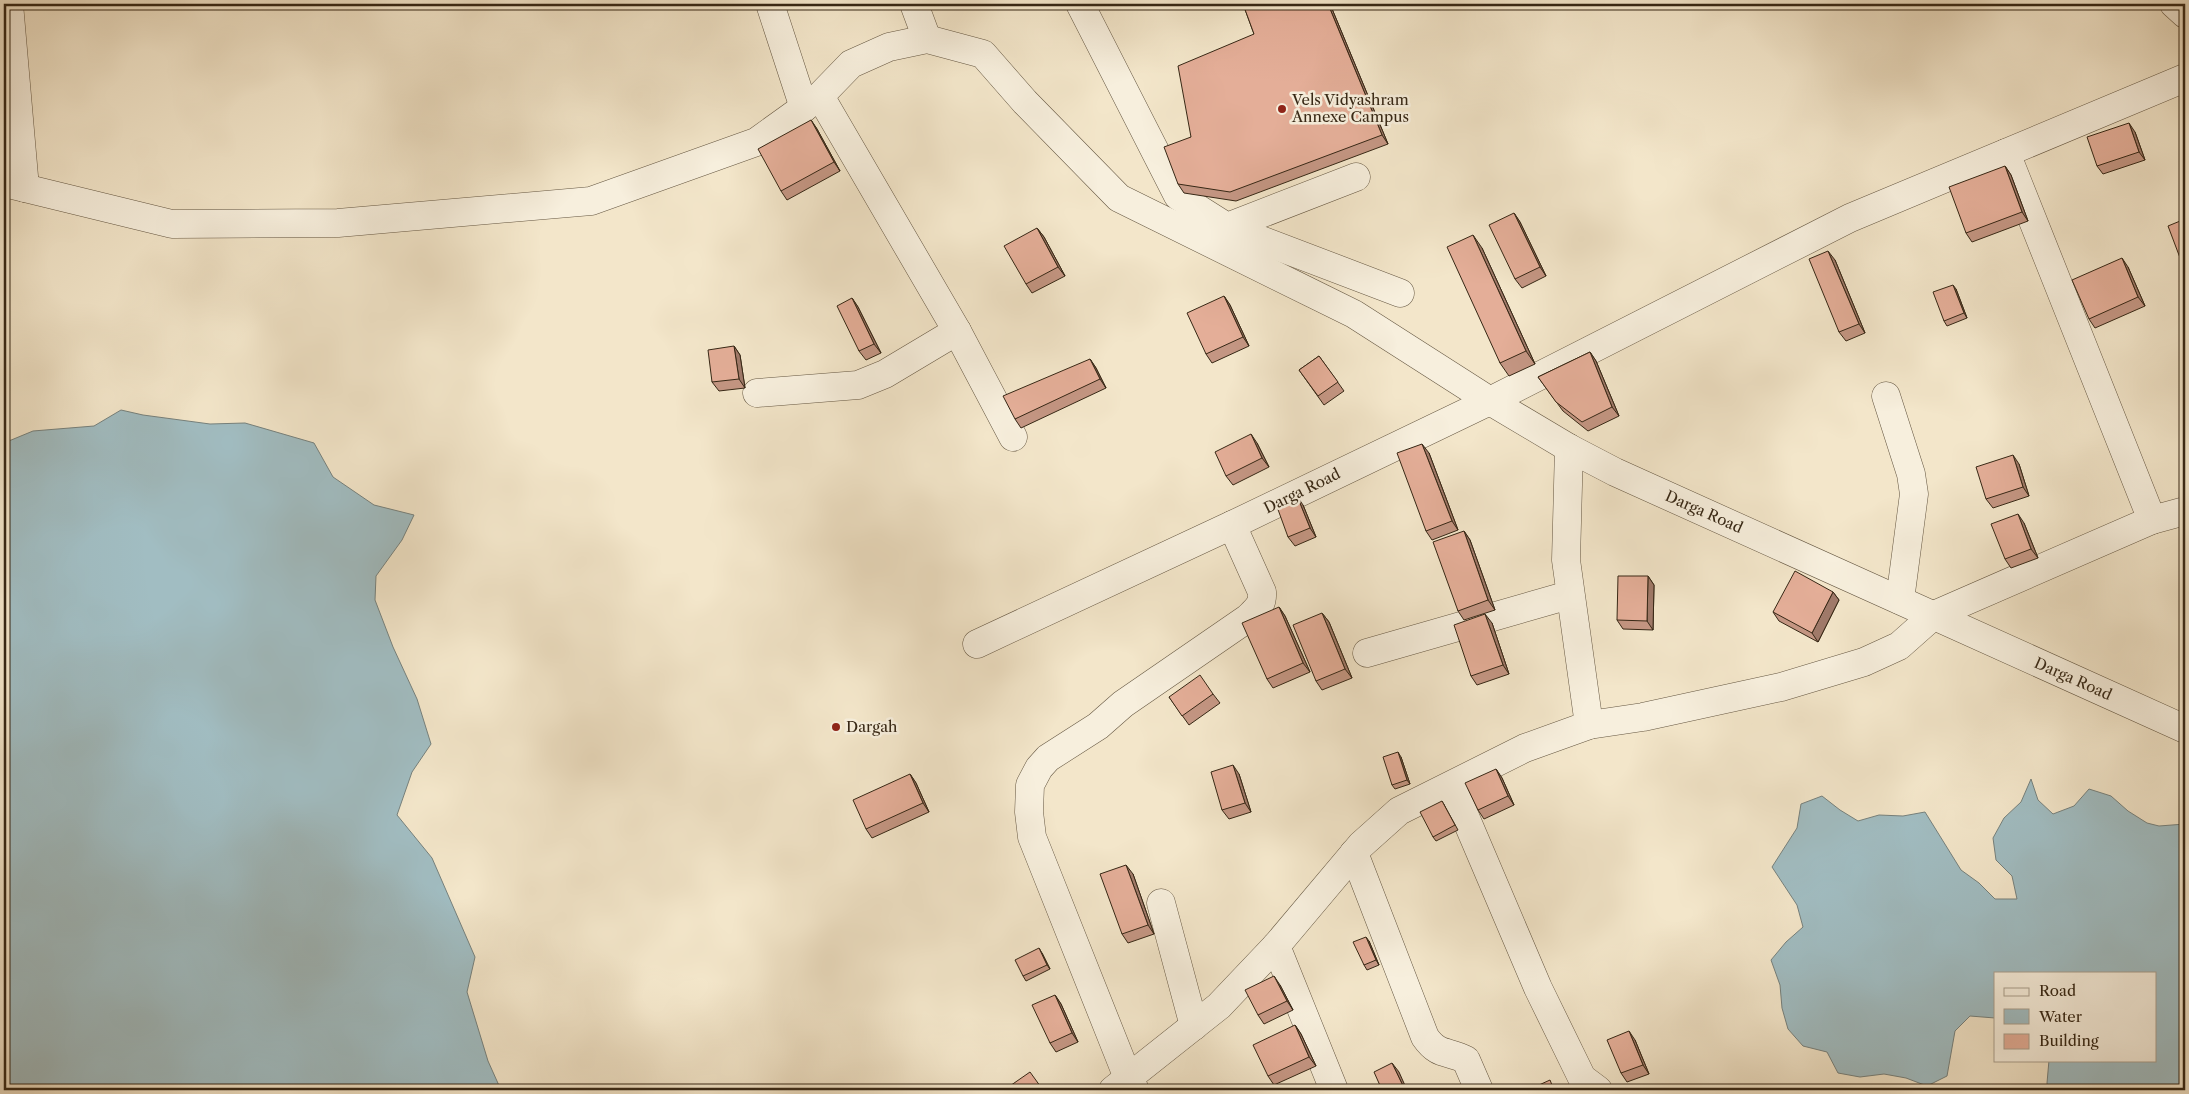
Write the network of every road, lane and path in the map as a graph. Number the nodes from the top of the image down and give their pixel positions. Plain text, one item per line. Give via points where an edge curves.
1 (9, 4) edge
2 (770, 4) edge
3 (914, 4) edge
4 (1080, 4) edge
5 (2174, 4) edge
6 (2185, 14) edge
7 (927, 39) junction
8 (2185, 78) edge
9 (812, 102) junction
10 (2006, 152) junction
11 (1356, 176) dead end
12 (14, 185) edge
13 (1221, 236) junction
14 (1400, 293) dead end
15 (957, 331) junction
16 (757, 393) dead end
17 (1886, 396) dead end
18 (1490, 401) junction
19 (1013, 436) dead end
20 (1570, 448) junction
21 (2185, 511) edge
22 (2152, 520) junction
23 (1232, 525) junction
24 (1569, 595) junction
25 (1900, 600) junction
26 (1934, 615) junction
27 (977, 644) dead end
28 (1367, 653) dead end
29 (1589, 725) junction
30 (2185, 729) edge
31 (1452, 786) junction
32 (1354, 853) junction
33 (1161, 903) dead end
34 (1276, 946) junction
35 (1194, 1026) junction
36 (1125, 1086) edge
37 (1334, 1090) edge
38 (1480, 1090) edge
39 (1598, 1090) edge

1 - 12 street
2 - 9 street
3 - 7 street
4 - 13 street via 1178,196
5 - 6 street
7 - 9 street via 889,47 851,64
7 - 13 street via 984,54 1025,102 1120,198
8 - 10 street
9 - 12 street via 756,142 591,201 338,223 172,224
9 - 15 street
10 - 18 street via 1850,218
10 - 22 street
11 - 13 street
13 - 14 street
13 - 18 street via 1354,314
15 - 16 street via 885,374 858,386
15 - 19 street
17 - 25 street via 1911,474 1914,494
18 - 20 street, Darga Road
18 - 23 street, Darga Road
20 - 24 street via 1566,560
20 - 25 street, Darga Road via 1615,472
21 - 22 street
22 - 26 street
23 - 27 street, Darga Road
23 - 36 street via 1262,592 1263,602 1258,609 1123,704 1098,726 1048,758 1030,785 1032,837
24 - 28 street
24 - 29 street
25 - 26 street, Darga Road
26 - 29 street via 1899,646 1864,662 1781,687 1643,717
26 - 30 street, Darga Road
29 - 31 street via 1525,748
31 - 32 street via 1399,811
31 - 39 street via 1538,988 1582,1078
32 - 34 street
32 - 38 street via 1425,1038 1440,1052 1466,1060
33 - 35 street
34 - 35 street via 1219,1006
34 - 37 street
35 - 36 street

